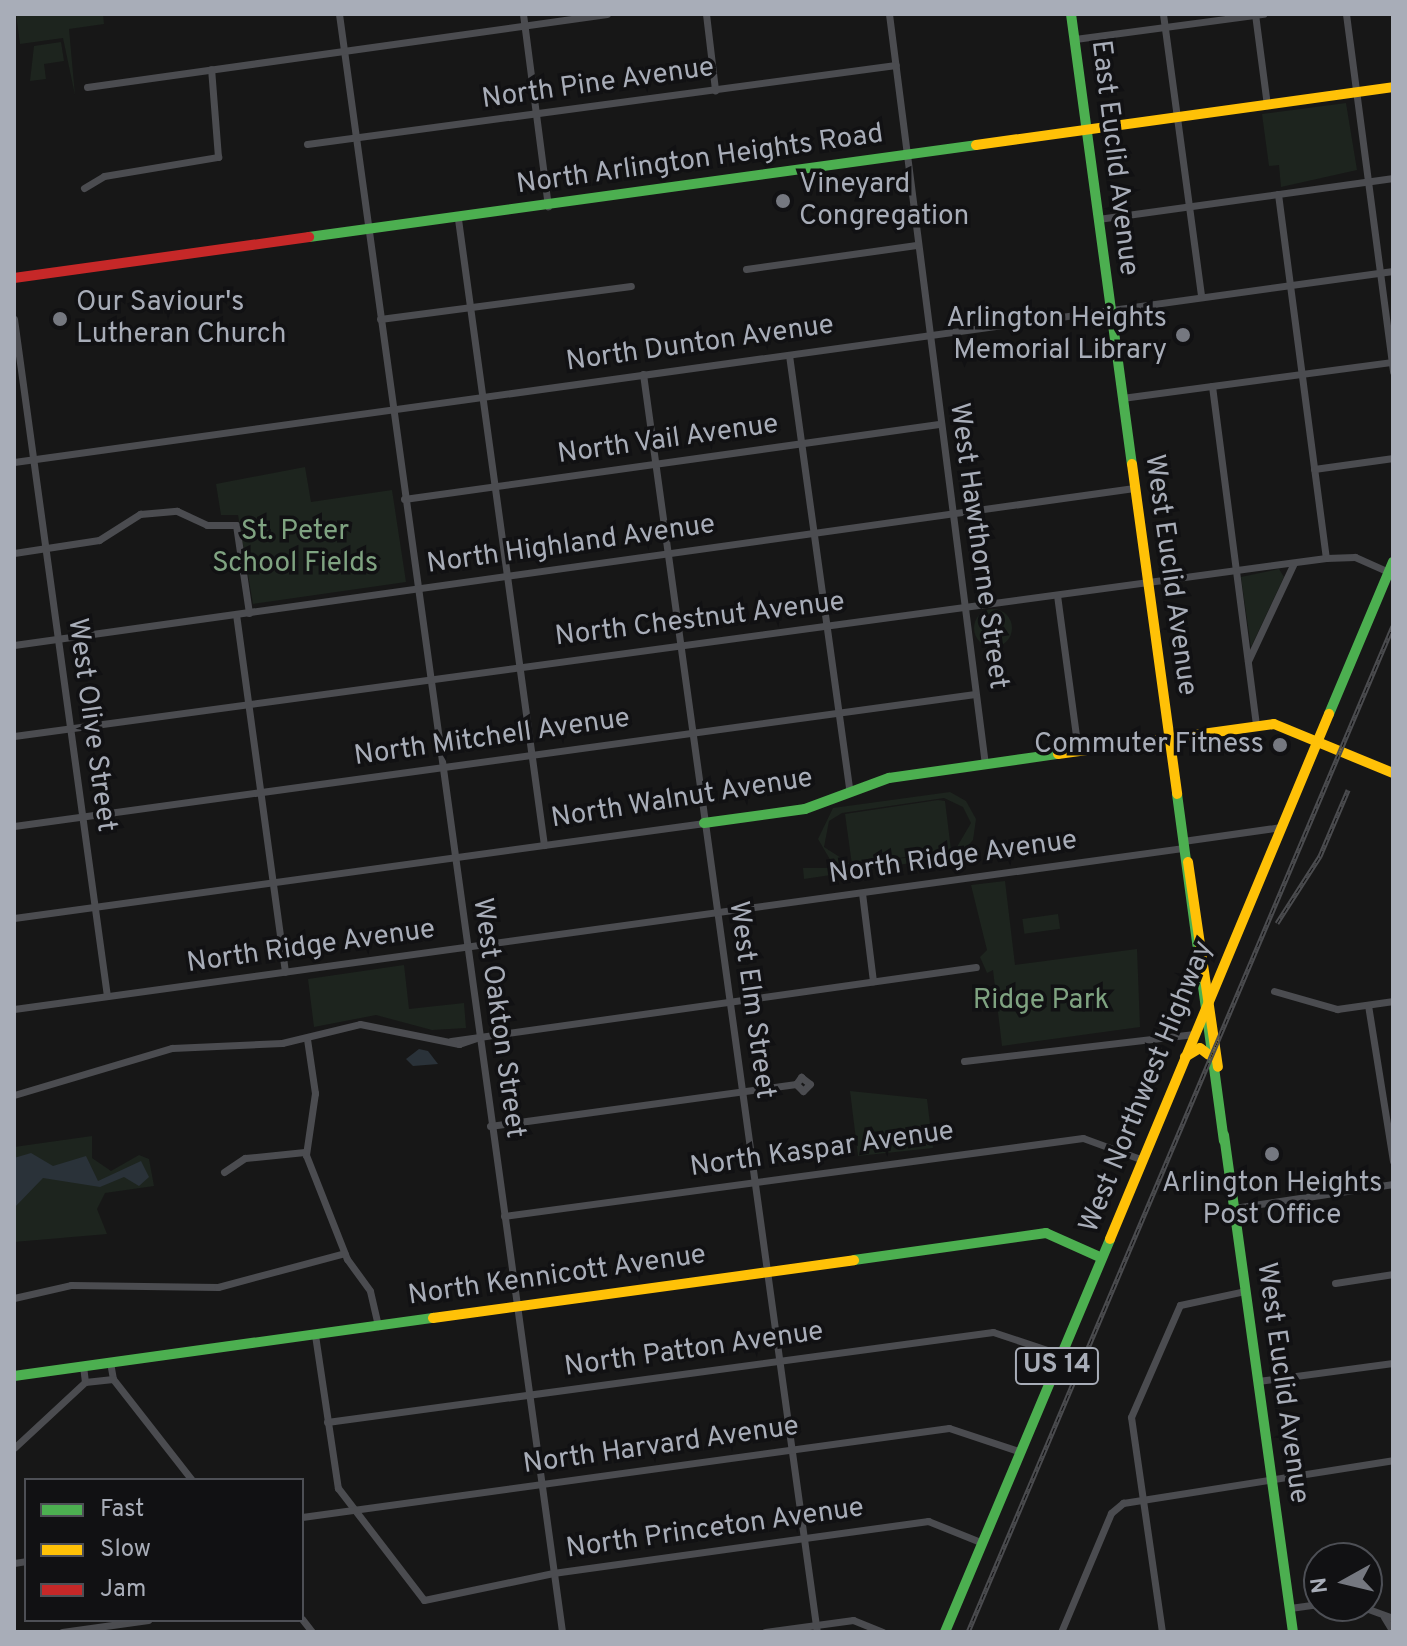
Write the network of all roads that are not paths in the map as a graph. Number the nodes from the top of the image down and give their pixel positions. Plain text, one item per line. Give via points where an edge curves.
1 (339, 14) edge
2 (523, 14) edge
3 (607, 14) edge
4 (706, 14) edge
5 (889, 14) edge
6 (1071, 14) edge
7 (1163, 14) edge
8 (1257, 14) edge
9 (1346, 14) edge
10 (524, 25) junction
11 (1164, 27) junction
12 (1075, 39) junction
13 (343, 50) junction
14 (896, 65) junction
15 (211, 69) junction
16 (87, 87) dead end
17 (1393, 87) edge
18 (715, 90) junction
19 (1356, 92) junction
20 (1267, 105) junction
21 (535, 116) junction
22 (1177, 117) junction
23 (1087, 129) junction
24 (355, 139) junction
25 (307, 144) dead end
26 (904, 156) junction
27 (1393, 178) edge
28 (1368, 182) junction
29 (84, 188) dead end
30 (1278, 194) junction
31 (548, 206) junction
32 (1189, 206) junction
33 (458, 219) junction
34 (1098, 219) junction
35 (368, 232) junction
36 (916, 245) junction
37 (746, 269) dead end
38 (1393, 271) edge
39 (1380, 272) junction
40 (14, 278) edge
41 (1290, 284) junction
42 (631, 286) dead end
43 (1201, 296) junction
44 (470, 307) junction
45 (1109, 309) junction
46 (14, 319) edge
47 (380, 319) junction
48 (927, 335) junction
49 (789, 355) junction
50 (1392, 362) edge
51 (1393, 372) edge
52 (643, 374) junction
53 (1301, 374) junction
54 (1212, 386) junction
55 (481, 397) junction
56 (1122, 398) junction
57 (393, 410) junction
58 (939, 424) junction
59 (801, 444) junction
60 (1393, 458) edge
61 (32, 460) junction
62 (14, 462) edge
63 (655, 464) junction
64 (1314, 469) junction
65 (493, 487) junction
66 (1134, 488) junction
67 (404, 499) junction
68 (952, 514) junction
69 (812, 533) junction
70 (45, 549) junction
71 (14, 553) edge
72 (667, 554) junction
73 (1326, 558) junction
74 (1294, 563) junction
75 (1391, 567) edge
76 (1236, 571) junction
77 (506, 576) junction
78 (1147, 582) junction
79 (415, 589) junction
80 (1057, 595) junction
81 (963, 608) junction
82 (249, 613) junction
83 (236, 614) junction
84 (825, 625) junction
85 (58, 639) junction
86 (679, 644) junction
87 (14, 645) edge
88 (1248, 661) junction
89 (519, 666) junction
90 (428, 679) junction
91 (975, 694) junction
92 (248, 705) junction
93 (837, 713) junction
94 (1256, 726) junction
95 (71, 728) junction
96 (692, 733) junction
97 (14, 736) edge
98 (1168, 739) junction
99 (1318, 741) junction
100 (1078, 751) junction
101 (532, 755) junction
102 (985, 764) junction
103 (441, 767) junction
104 (1393, 773) edge
105 (850, 792) junction
106 (260, 793) junction
107 (82, 817) junction
108 (704, 823) junction
109 (14, 826) edge
110 (1281, 827) junction
111 (544, 845) junction
112 (1183, 845) junction
113 (453, 858) junction
114 (273, 881) junction
115 (862, 893) junction
116 (94, 907) junction
117 (717, 913) junction
118 (14, 918) edge
119 (466, 948) junction
120 (976, 967) dead end
121 (285, 972) junction
122 (873, 981) junction
123 (1274, 991) dead end
124 (107, 996) junction
125 (1210, 997) junction
126 (1393, 1001) edge
127 (729, 1002) junction
128 (1368, 1005) junction
129 (14, 1009) edge
130 (1203, 1013) junction
131 (1194, 1034) junction
132 (479, 1037) junction
133 (307, 1039) junction
134 (1209, 1055) junction
135 (1184, 1058) junction
136 (964, 1061) dead end
137 (796, 1084) dead end
138 (742, 1091) junction
139 (1389, 1094) edge
140 (14, 1095) edge
141 (490, 1126) junction
142 (1224, 1141) junction
143 (305, 1152) junction
144 (1143, 1160) junction
145 (1393, 1161) edge
146 (224, 1172) dead end
147 (755, 1180) junction
148 (1393, 1184) edge
149 (1234, 1208) junction
150 (504, 1216) junction
151 (345, 1253) junction
152 (1102, 1258) junction
153 (767, 1271) junction
154 (1393, 1274) edge
155 (1335, 1283) dead end
156 (1245, 1291) junction
157 (14, 1298) edge
158 (516, 1305) junction
159 (378, 1326) junction
160 (315, 1335) junction
161 (1062, 1355) junction
162 (780, 1361) junction
163 (110, 1362) junction
164 (1393, 1363) edge
165 (83, 1366) junction
166 (14, 1376) edge
167 (113, 1379) junction
168 (1258, 1381) junction
169 (85, 1382) junction
170 (527, 1395) junction
171 (327, 1422) junction
172 (14, 1448) edge
173 (791, 1450) junction
174 (1021, 1452) junction
175 (1393, 1460) edge
176 (190, 1478) edge
177 (1271, 1478) junction
178 (539, 1485) junction
179 (1141, 1498) junction
180 (349, 1511) junction
181 (304, 1517) edge
182 (803, 1539) junction
183 (983, 1543) junction
184 (553, 1573) junction
185 (1303, 1606) edge
186 (1290, 1608) junction
187 (1389, 1618) edge
188 (134, 1622) edge
189 (817, 1628) edge
190 (62, 1632) edge
191 (562, 1632) edge
192 (765, 1632) edge
193 (883, 1632) edge
194 (945, 1632) edge
195 (1061, 1632) edge
196 (1162, 1632) edge
197 (1293, 1632) edge
198 (1393, 1632) edge

1 - 13 street, West Oakton Street
2 - 10 street
3 - 10 street
4 - 18 street
5 - 14 street, West Hawthorne Street
6 - 12 main road, East Euclid Avenue
7 - 11 street
8 - 11 street
8 - 20 street
9 - 19 street
10 - 13 street
10 - 21 street
11 - 12 street
11 - 22 street
12 - 23 main road, East Euclid Avenue
13 - 15 street
13 - 24 street, West Oakton Street
14 - 18 street, North Pine Avenue
14 - 26 street, West Hawthorne Street
15 - 16 street
15 - 29 street via 218,157 104,176
17 - 19 main road, North Arlington Heights Road
18 - 21 street, North Pine Avenue
19 - 20 main road, North Arlington Heights Road
19 - 28 street
20 - 22 main road, North Arlington Heights Road
21 - 24 street, North Pine Avenue
21 - 31 street
22 - 23 main road, North Arlington Heights Road
22 - 32 street
23 - 26 main road, North Arlington Heights Road
23 - 34 main road, East Euclid Avenue
24 - 25 street, North Pine Avenue
24 - 35 street, West Oakton Street
26 - 31 main road, North Arlington Heights Road
26 - 36 street, West Hawthorne Street
27 - 28 street
28 - 30 street
28 - 39 street
30 - 32 street
30 - 41 street
31 - 33 main road, North Arlington Heights Road
32 - 34 street
32 - 43 street
33 - 35 main road, North Arlington Heights Road
33 - 44 street
34 - 45 main road, East Euclid Avenue
35 - 40 main road, North Arlington Heights Road
35 - 47 street, West Oakton Street
36 - 37 street
36 - 48 street, West Hawthorne Street
38 - 39 street, North Dunton Avenue
39 - 41 street, North Dunton Avenue
39 - 50 street
41 - 43 street, North Dunton Avenue
41 - 53 street
42 - 44 street
43 - 45 street, North Dunton Avenue
44 - 47 street
44 - 55 street
45 - 48 street, North Dunton Avenue
45 - 56 main road, West Euclid Avenue
46 - 61 street, West Olive Street
47 - 57 street, West Oakton Street
48 - 49 street, North Dunton Avenue
48 - 58 street, West Hawthorne Street
49 - 52 street, North Dunton Avenue
49 - 59 street
50 - 51 street
50 - 53 street
52 - 55 street, North Dunton Avenue
52 - 63 street, West Elm Street
53 - 54 street
53 - 64 street
54 - 56 street
54 - 76 street
55 - 57 street, North Dunton Avenue
55 - 65 street
56 - 66 main road, West Euclid Avenue
57 - 61 street, North Dunton Avenue
57 - 67 street, West Oakton Street
58 - 59 street, North Vail Avenue
58 - 68 street, West Hawthorne Street
59 - 63 street, North Vail Avenue
59 - 69 street
60 - 64 street
61 - 62 street, North Dunton Avenue
61 - 70 street, West Olive Street
63 - 65 street, North Vail Avenue
63 - 72 street, West Elm Street
64 - 73 street
65 - 67 street, North Vail Avenue
65 - 77 street
66 - 68 street, North Highland Avenue
66 - 78 main road, West Euclid Avenue
67 - 79 street, West Oakton Street
68 - 69 street, North Highland Avenue
68 - 81 street, West Hawthorne Street
69 - 72 street, North Highland Avenue
69 - 84 street
70 - 71 street
70 - 82 street via 99,540 140,514 177,511 207,525 233,524
70 - 85 street, West Olive Street
72 - 77 street, North Highland Avenue
72 - 86 street, West Elm Street
73 - 74 street, North Chestnut Avenue
73 - 75 street, North Chestnut Avenue via 1355,557
74 - 76 street, North Chestnut Avenue
74 - 88 street
75 - 99 main road, West Northwest Highway / US 14
76 - 78 street, North Chestnut Avenue
76 - 88 street
77 - 79 street, North Highland Avenue
77 - 89 street
78 - 80 street, North Chestnut Avenue
78 - 98 main road, West Euclid Avenue
79 - 82 street, North Highland Avenue
79 - 90 street, West Oakton Street
80 - 81 street, North Chestnut Avenue
80 - 100 street
81 - 84 street, North Chestnut Avenue
81 - 91 street, West Hawthorne Street
82 - 83 street, North Highland Avenue
83 - 85 street, North Highland Avenue
83 - 92 street
84 - 86 street, North Chestnut Avenue
84 - 93 street
85 - 87 street, North Highland Avenue
85 - 95 street, West Olive Street
86 - 89 street, North Chestnut Avenue
86 - 96 street, West Elm Street
88 - 94 street
89 - 90 street, North Chestnut Avenue
89 - 101 street
90 - 92 street, North Chestnut Avenue
90 - 103 street, West Oakton Street
91 - 93 street, North Mitchell Avenue
91 - 102 street, West Hawthorne Street
92 - 95 street, North Chestnut Avenue
92 - 106 street
93 - 96 street, North Mitchell Avenue
93 - 105 street
94 - 98 main road, North Walnut Avenue
94 - 99 main road, North Walnut Avenue via 1274,724
95 - 97 street, North Chestnut Avenue
95 - 107 street, West Olive Street
96 - 101 street, North Mitchell Avenue
96 - 108 street, West Elm Street
98 - 100 main road, North Walnut Avenue
98 - 112 main road, West Euclid Avenue
99 - 104 main road, North Walnut Avenue
99 - 110 main road, West Northwest Highway / US 14
100 - 102 main road, North Walnut Avenue
101 - 103 street, North Mitchell Avenue
101 - 111 street
102 - 105 main road, North Walnut Avenue via 889,778
103 - 106 street, North Mitchell Avenue
103 - 113 street, West Oakton Street
105 - 108 main road, North Walnut Avenue via 805,809
106 - 107 street, North Mitchell Avenue
106 - 114 street
107 - 109 street, North Mitchell Avenue
107 - 116 street, West Olive Street
108 - 111 street, North Walnut Avenue
108 - 117 street, West Elm Street
110 - 112 street, North Ridge Avenue
110 - 125 main road, West Northwest Highway / US 14
111 - 113 street, North Walnut Avenue
112 - 115 street, North Ridge Avenue
112 - 125 main road, West Euclid Avenue
112 - 130 main road, West Euclid Avenue
113 - 114 street, North Walnut Avenue
113 - 119 street, West Oakton Street
114 - 116 street, North Walnut Avenue
114 - 121 street
115 - 117 street, North Ridge Avenue
115 - 122 street
116 - 118 street, North Walnut Avenue
116 - 124 street, West Olive Street
117 - 119 street, North Ridge Avenue
117 - 127 street, West Elm Street
119 - 121 street, North Ridge Avenue
119 - 132 street, West Oakton Street
120 - 122 street
121 - 124 street, North Ridge Avenue
122 - 127 street
123 - 128 street via 1337,1009
124 - 129 street, North Ridge Avenue
125 - 130 main road, West Northwest Highway / US 14
125 - 142 main road, West Euclid Avenue
126 - 128 street
127 - 132 street
127 - 138 street, West Elm Street
128 - 139 street
130 - 131 main road, West Northwest Highway / US 14
130 - 134 main road, West Euclid Avenue
131 - 135 main road, West Northwest Highway / US 14
131 - 136 street
132 - 133 street via 451,1041 369,1023
132 - 141 street, West Oakton Street
133 - 140 street via 172,1048
133 - 143 street via 315,1093
134 - 135 main road via 1200,1048
134 - 142 main road, West Euclid Avenue
135 - 144 main road, West Northwest Highway / US 14
137 - 138 street
138 - 141 street
138 - 147 street, West Elm Street
139 - 145 street
141 - 150 street, West Oakton Street
142 - 149 main road, West Euclid Avenue
143 - 146 street via 245,1158
143 - 151 street
144 - 147 street, North Kaspar Avenue via 1083,1138
144 - 152 main road, West Northwest Highway / US 14
147 - 150 street, North Kaspar Avenue
147 - 153 street, West Elm Street
148 - 149 street
149 - 156 main road, West Euclid Avenue
150 - 158 street, West Oakton Street
151 - 157 street via 218,1287 71,1285
151 - 159 street via 370,1291
152 - 153 main road, North Kennicott Avenue via 1046,1233
152 - 161 main road, West Northwest Highway / US 14
153 - 158 main road, North Kennicott Avenue
153 - 162 street, West Elm Street
154 - 155 street
156 - 168 main road, West Euclid Avenue
156 - 179 street via 1195,1297 1176,1310 1131,1417
158 - 159 main road, North Kennicott Avenue
158 - 170 street, West Oakton Street
159 - 160 main road, North Kennicott Avenue
160 - 163 main road, North Kennicott Avenue
160 - 171 street
161 - 162 street, North Patton Avenue via 993,1332
161 - 174 main road, West Northwest Highway / US 14
162 - 170 street, North Patton Avenue
162 - 173 street, West Elm Street
163 - 165 main road, North Kennicott Avenue
163 - 167 street
164 - 168 street
165 - 166 main road, North Kennicott Avenue
165 - 169 street
167 - 169 street
167 - 176 street
168 - 177 main road, West Euclid Avenue
169 - 172 street
170 - 171 street, North Patton Avenue
170 - 178 street, West Oakton Street
171 - 180 street via 334,1473
173 - 174 street, North Harvard Avenue via 956,1428
173 - 178 street, North Harvard Avenue
173 - 182 street, West Elm Street
174 - 183 main road, West Northwest Highway / US 14
175 - 177 street
177 - 179 street
177 - 186 main road, West Euclid Avenue
178 - 180 street, North Harvard Avenue
178 - 184 street, West Oakton Street
179 - 195 street via 1117,1506
179 - 196 street
180 - 181 street, North Harvard Avenue
180 - 184 street, North Princeton Avenue via 424,1600 450,1590
182 - 183 street, North Princeton Avenue via 928,1521
182 - 184 street, North Princeton Avenue
182 - 189 street, West Elm Street
183 - 194 main road, West Northwest Highway / US 14
184 - 191 street, West Oakton Street
185 - 186 street
186 - 197 main road, West Euclid Avenue
187 - 198 street
188 - 190 street
189 - 192 street
189 - 193 street via 853,1620

